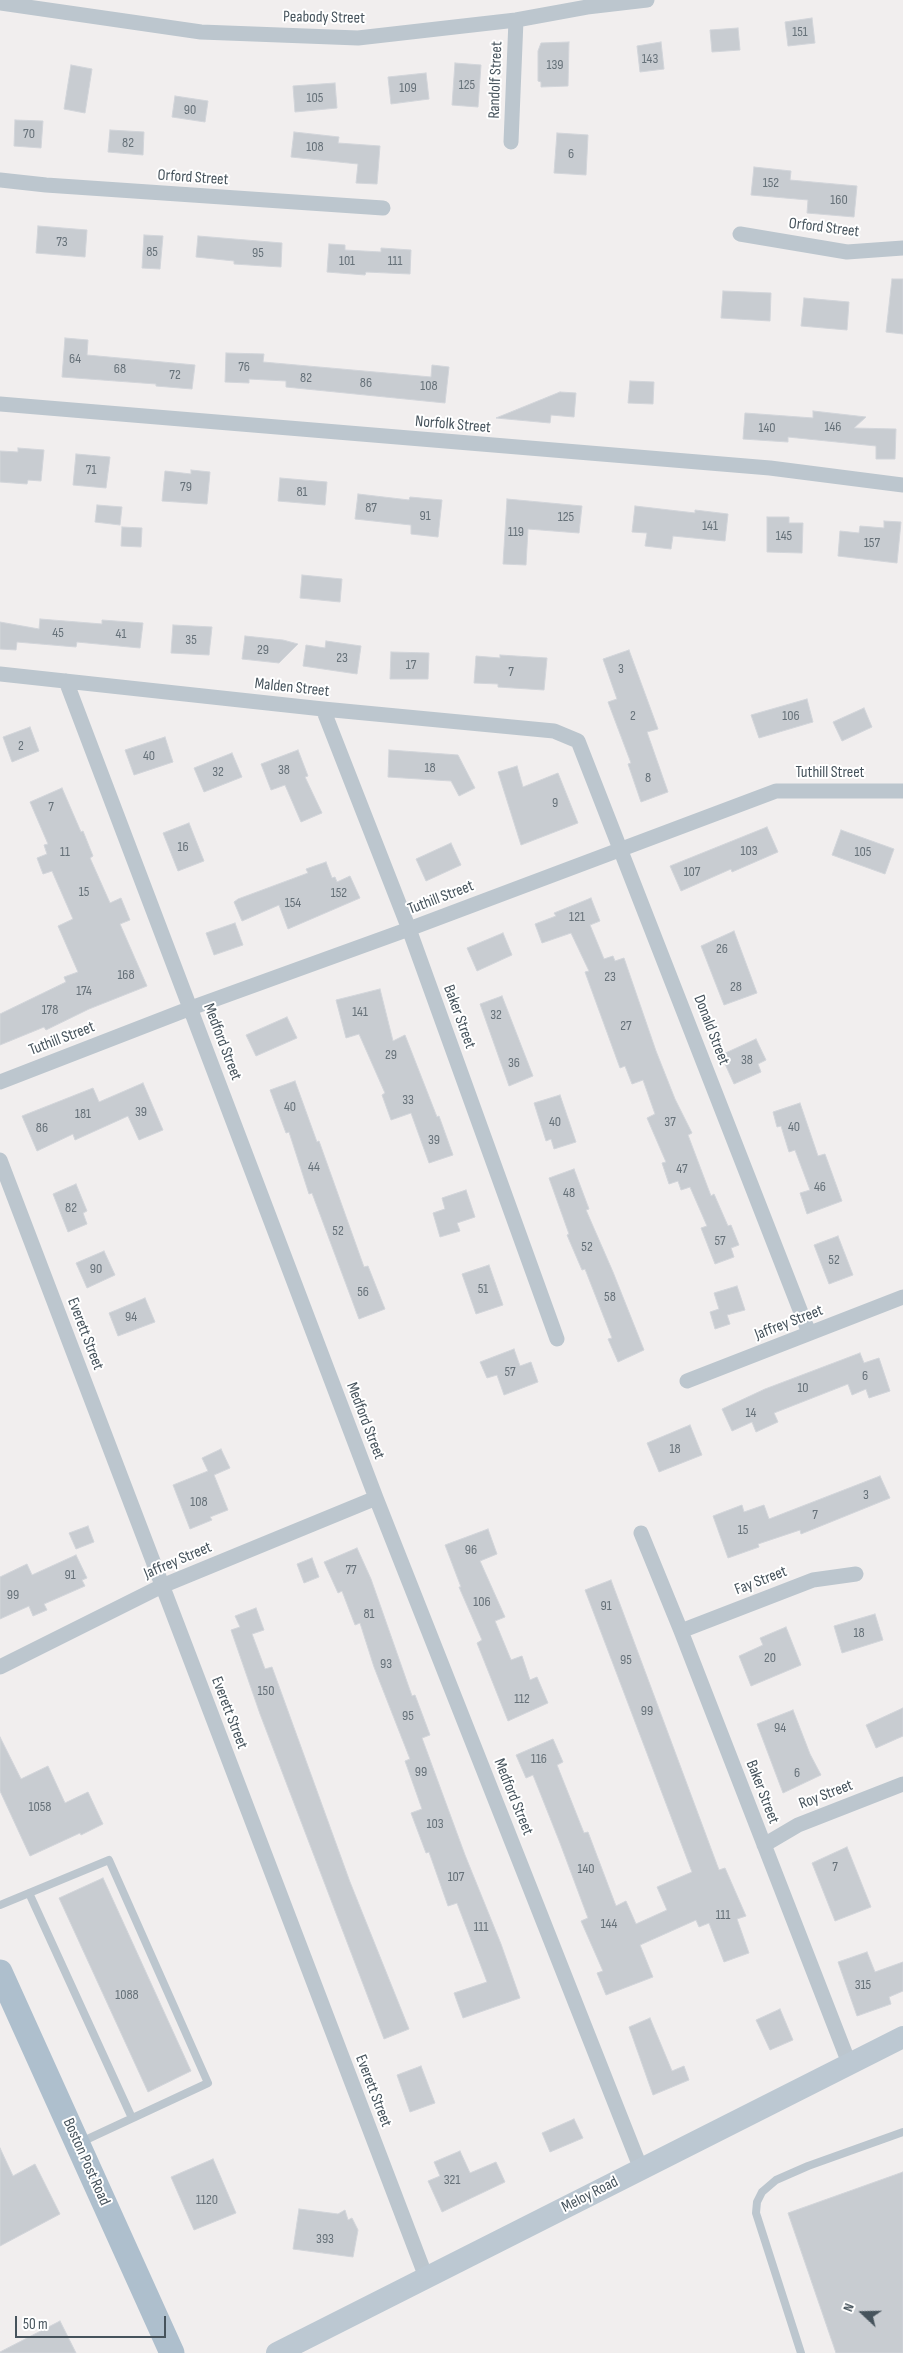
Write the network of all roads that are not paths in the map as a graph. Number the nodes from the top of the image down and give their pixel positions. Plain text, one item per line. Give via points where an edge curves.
1 (647, 0) edge
2 (0, 3) edge
3 (516, 20) junction
4 (511, 142) dead end
5 (0, 180) edge
6 (383, 208) dead end
7 (740, 234) dead end
8 (903, 248) edge
9 (0, 404) edge
10 (903, 485) edge
11 (0, 674) edge
12 (66, 681) junction
13 (323, 709) junction
14 (578, 741) joint
15 (903, 791) edge
16 (621, 848) junction
17 (409, 929) junction
18 (191, 1008) junction
19 (0, 1082) edge
20 (0, 1160) edge
21 (903, 1297) edge
22 (809, 1333) junction
23 (557, 1339) dead end
24 (687, 1381) dead end
25 (376, 1498) junction
26 (641, 1533) dead end
27 (856, 1574) dead end
28 (162, 1586) junction
29 (681, 1631) junction
30 (0, 1668) edge
31 (903, 1784) edge
32 (764, 1845) junction
33 (29, 1893) junction
34 (0, 1905) edge
35 (0, 1972) edge
36 (903, 2037) edge
37 (849, 2063) junction
38 (132, 2118) junction
39 (903, 2132) edge
40 (78, 2144) junction
41 (641, 2169) junction
42 (426, 2277) junction
43 (172, 2353) edge
44 (277, 2353) edge
45 (801, 2353) edge

1 - 3 street, Peabody Street
2 - 3 street, Peabody Street via 201,32 358,38
3 - 4 street, Randolf Street
5 - 6 street, Orford Street
7 - 8 street, Orford Street via 846,252
9 - 10 street, Norfolk Street via 760,468
11 - 12 street, Malden Street
12 - 13 street, Malden Street
12 - 18 street, Medford Street
13 - 14 street, Malden Street via 554,731
13 - 17 street, Baker Street
14 - 16 street, Donald Street
15 - 16 street, Tuthill Street via 776,791
16 - 17 street, Tuthill Street
16 - 22 street, Donald Street
17 - 18 street, Tuthill Street
17 - 23 street, Baker Street
18 - 19 street, Tuthill Street
18 - 25 street, Medford Street
20 - 28 street, Everett Street
21 - 22 street, Jaffrey Street
22 - 24 street, Jaffrey Street
25 - 28 street, Jaffrey Street
25 - 41 street, Medford Street
26 - 29 street, Baker Street
27 - 29 street, Fay Street via 813,1580
28 - 30 street, Jaffrey Street
28 - 42 street, Everett Street
29 - 32 street, Baker Street
31 - 32 street, Roy Street via 798,1825
32 - 37 street, Baker Street
33 - 34 lane
33 - 38 lane
33 - 38 lane via 109,1860 208,2082
35 - 40 main road, Boston Post Road
36 - 37 main road, Meloy Road
37 - 41 main road, Meloy Road
38 - 40 lane
39 - 45 lane via 776,2180 762,2192 757,2202 756,2213
40 - 43 main road, Boston Post Road
41 - 42 main road, Meloy Road
42 - 44 main road, Meloy Road

